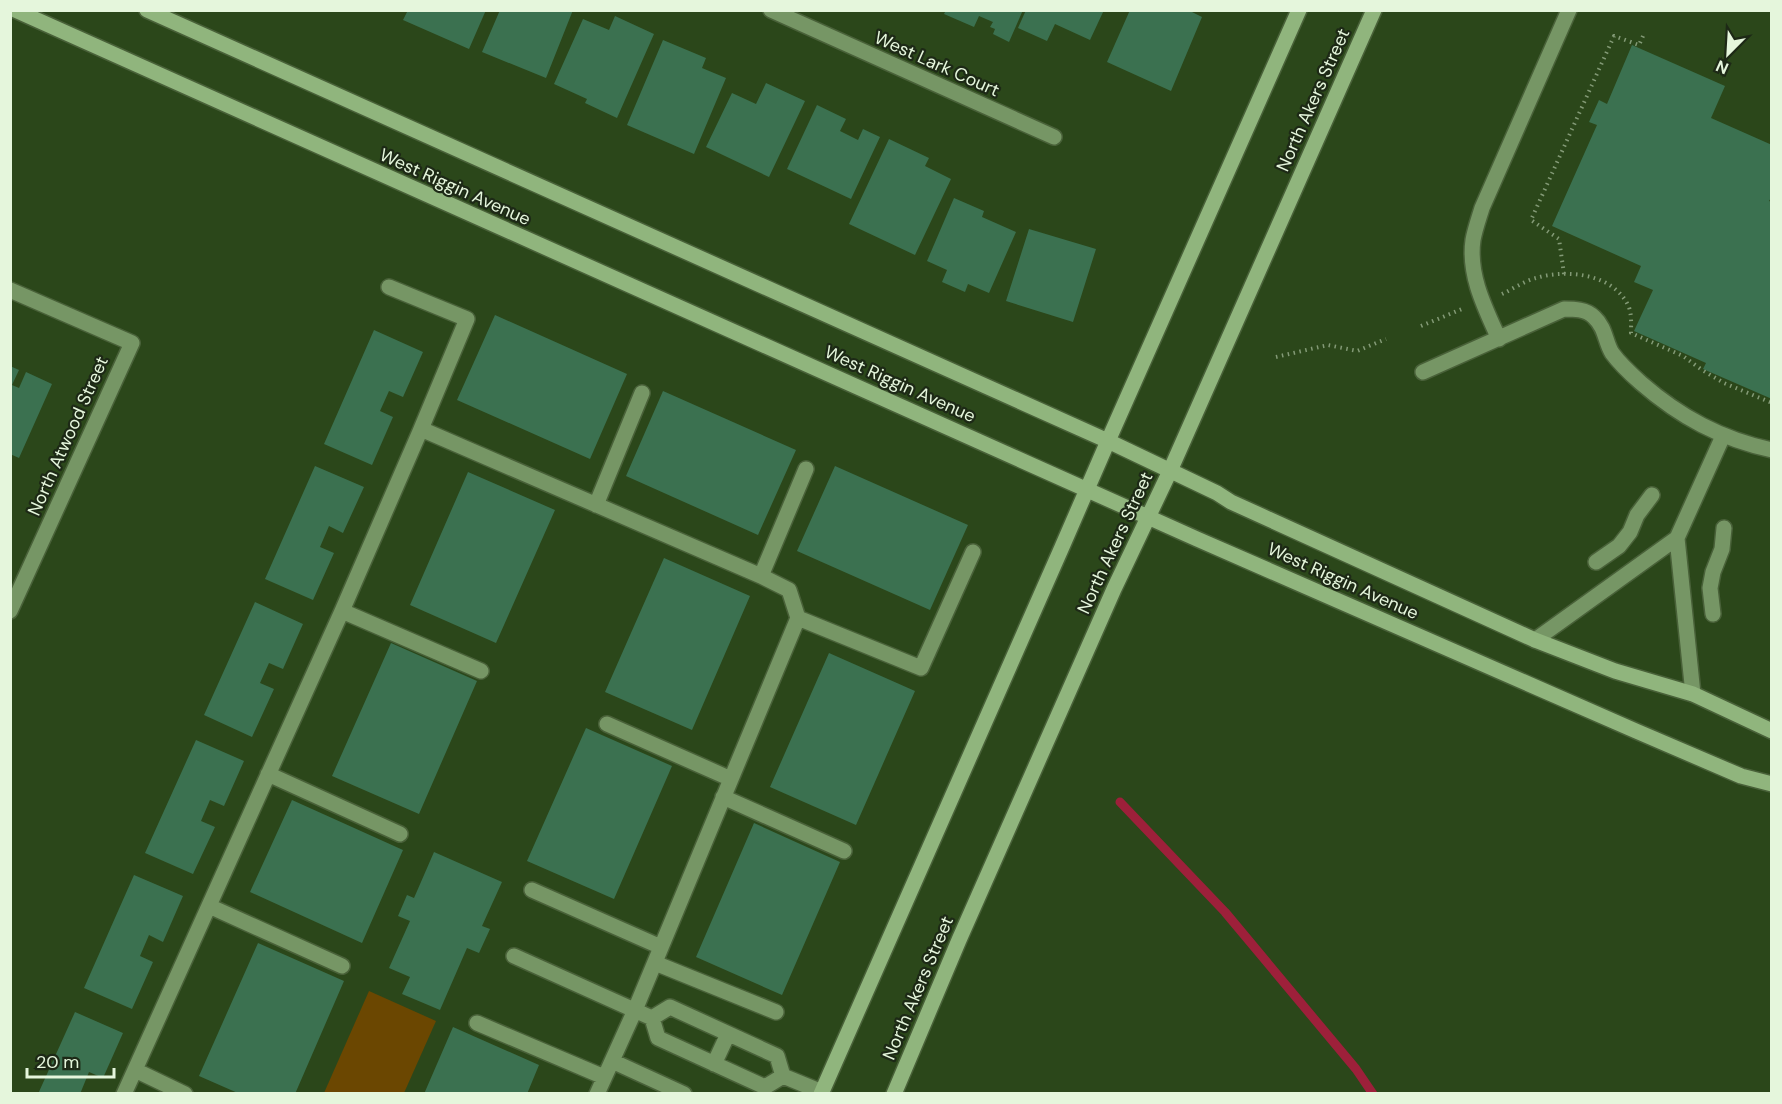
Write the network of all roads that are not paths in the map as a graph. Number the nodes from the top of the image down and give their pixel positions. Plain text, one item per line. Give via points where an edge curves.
1 (15, 10) edge
2 (147, 10) edge
3 (771, 10) edge
4 (1299, 10) edge
5 (1374, 10) edge
6 (1569, 10) edge
7 (1054, 137) dead end
8 (389, 287) dead end
9 (10, 290) edge
10 (1499, 339) junction
11 (1423, 372) dead end
12 (642, 393) dead end
13 (421, 429) junction
14 (1723, 436) junction
15 (1108, 441) junction
16 (1772, 450) edge
17 (806, 470) dead end
18 (1170, 471) junction
19 (1087, 489) junction
20 (1652, 495) dead end
21 (596, 505) junction
22 (1147, 517) junction
23 (1724, 528) dead end
24 (1677, 538) junction
25 (973, 552) dead end
26 (1596, 562) dead end
27 (761, 576) junction
28 (10, 611) edge
29 (342, 611) junction
30 (1713, 615) dead end
31 (798, 618) junction
32 (1535, 640) junction
33 (481, 671) dead end
34 (1693, 694) junction
35 (607, 724) dead end
36 (1772, 731) edge
37 (268, 774) junction
38 (731, 779) junction
39 (1772, 784) edge
40 (723, 797) junction
41 (400, 834) dead end
42 (844, 851) dead end
43 (532, 890) dead end
44 (208, 906) junction
45 (661, 947) junction
46 (514, 956) dead end
47 (655, 963) junction
48 (342, 966) dead end
49 (635, 1010) junction
50 (776, 1012) dead end
51 (652, 1018) junction
52 (477, 1023) dead end
53 (728, 1034) junction
54 (612, 1060) junction
55 (714, 1064) junction
56 (135, 1070) junction
57 (783, 1076) junction
58 (604, 1077) junction
59 (821, 1093) edge
60 (124, 1094) edge
61 (186, 1094) edge
62 (597, 1094) edge
63 (684, 1094) edge
64 (894, 1094) edge

1 - 19 main road, West Riggin Avenue
2 - 15 main road, West Riggin Avenue
3 - 7 street, West Lark Court
4 - 15 main road
5 - 18 main road, North Akers Street
6 - 10 street via 1482,208 1473,240 1474,274
8 - 13 street via 467,319
9 - 28 street, North Atwood Street via 132,343
10 - 11 street
10 - 14 street via 1564,309 1579,309 1593,315 1605,330 1612,352 1641,383 1689,419
12 - 21 street
13 - 21 street
13 - 29 street
14 - 16 street
14 - 24 street
15 - 18 main road, West Riggin Avenue
15 - 19 main road
17 - 27 street
18 - 22 main road, North Akers Street
18 - 32 main road, West Riggin Avenue
19 - 22 main road, West Riggin Avenue
19 - 59 main road
20 - 26 street via 1619,546
21 - 27 street
22 - 39 main road, West Riggin Avenue via 1646,736 1741,776
22 - 64 main road, North Akers Street
23 - 30 street via 1710,588
24 - 32 street
24 - 34 street
25 - 31 street via 921,669
27 - 31 street via 789,590
29 - 33 street
29 - 37 street
31 - 38 street
32 - 34 main road, West Riggin Avenue via 1615,671
34 - 36 main road, West Riggin Avenue
35 - 38 street
37 - 41 street
37 - 44 street
38 - 40 street
40 - 42 street
40 - 45 street
43 - 45 street
44 - 48 street
44 - 56 street
45 - 47 street
46 - 49 street
47 - 49 street
47 - 50 street
49 - 51 street
49 - 54 street
51 - 53 street via 670,1007
51 - 55 street via 658,1038
52 - 58 street
53 - 55 street
53 - 57 street via 777,1056
54 - 58 street
54 - 63 street
55 - 57 street via 765,1087
56 - 60 street
56 - 61 street
57 - 59 street
58 - 62 street

